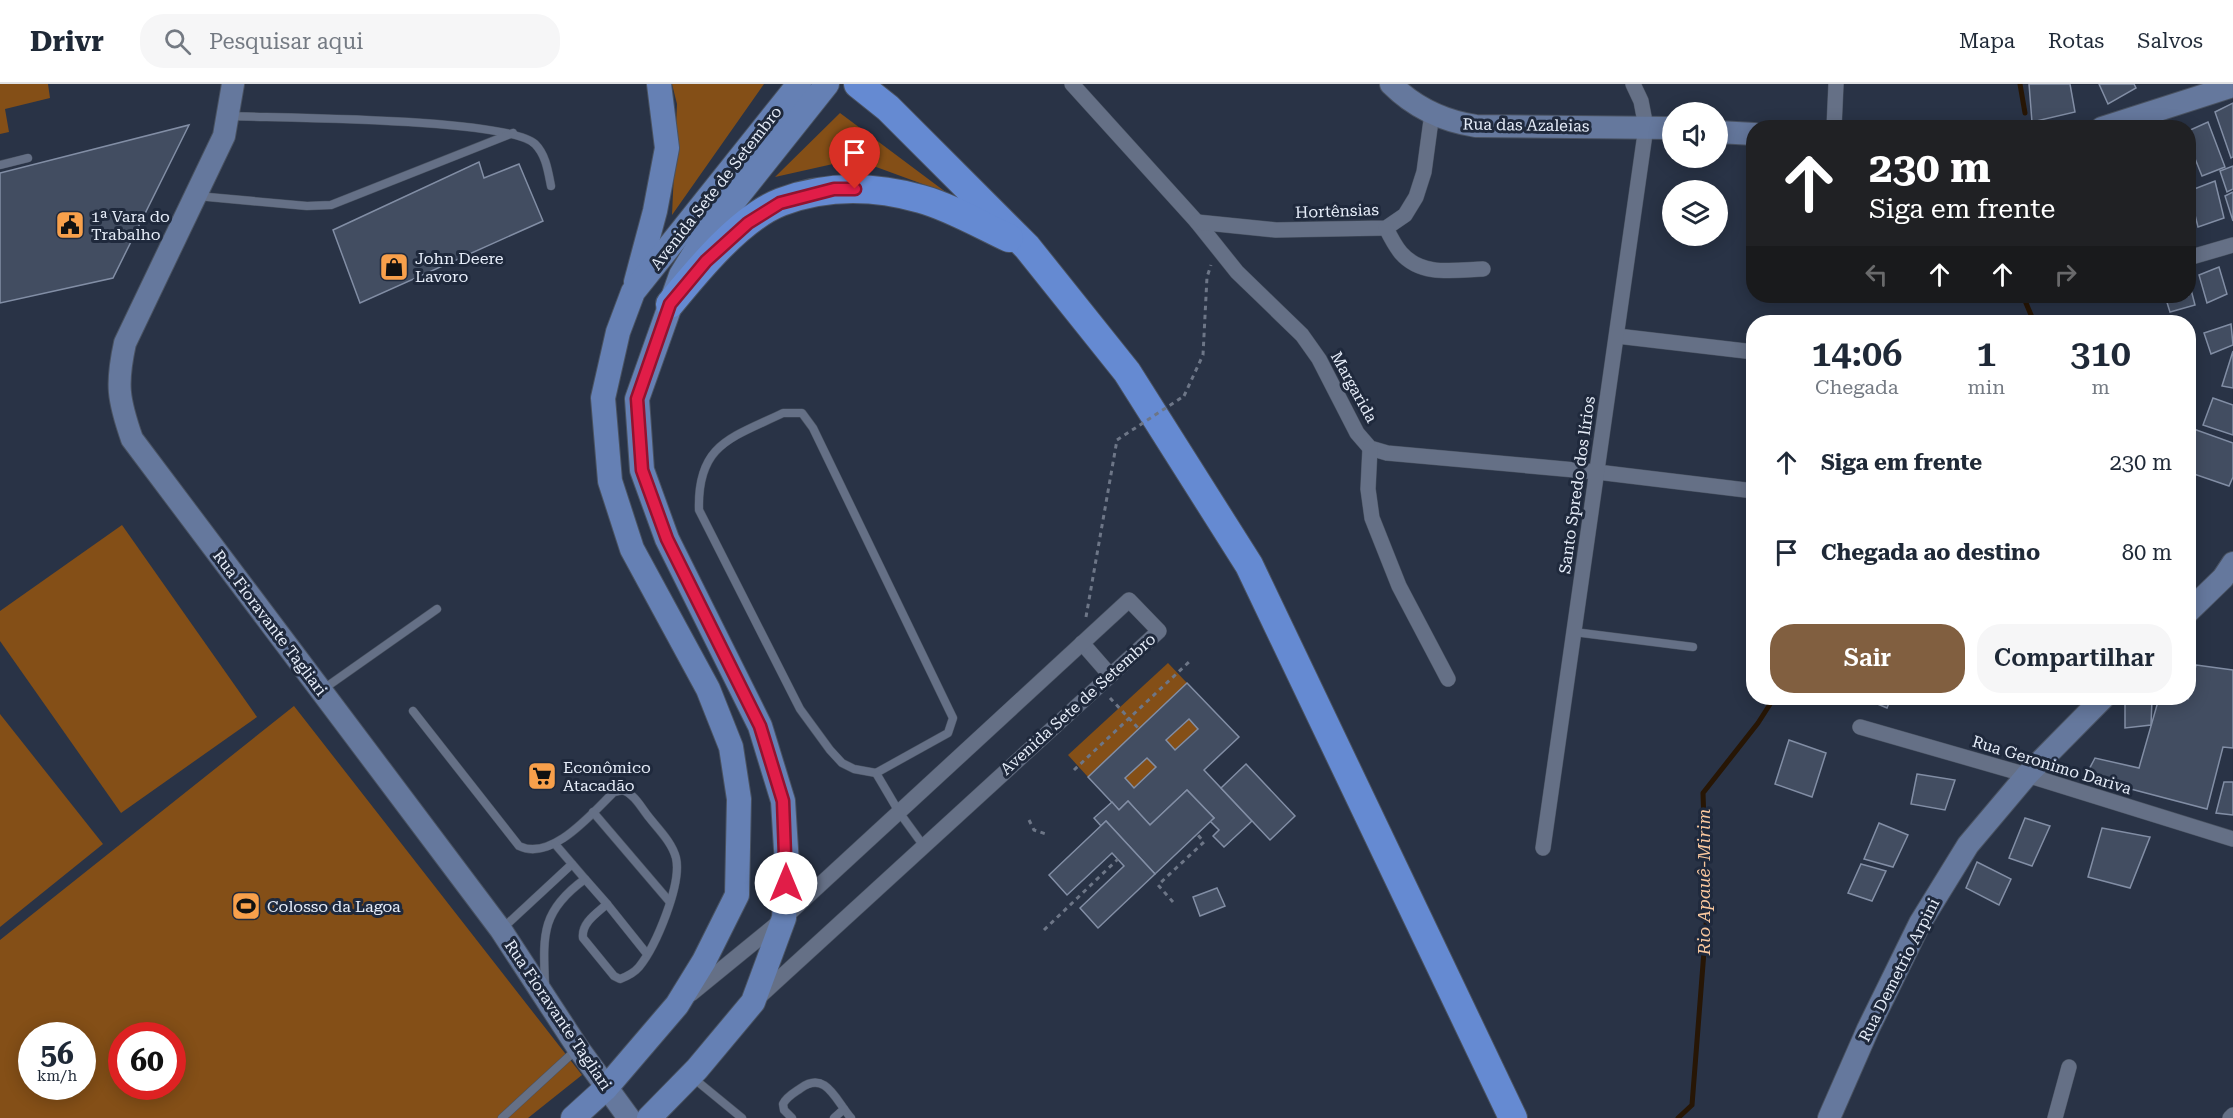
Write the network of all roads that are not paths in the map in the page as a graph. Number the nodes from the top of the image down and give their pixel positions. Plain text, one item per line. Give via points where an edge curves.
1 (233, 84) edge
2 (659, 84) edge
3 (799, 84) edge
4 (827, 84) edge
5 (858, 84) edge
6 (1072, 84) edge
7 (1391, 84) edge
8 (1634, 84) edge
9 (1836, 84) edge
10 (2233, 86) edge
11 (1432, 113) junction
12 (228, 116) junction
13 (1834, 120) edge
14 (2127, 120) edge
15 (1646, 127) junction
16 (1662, 128) edge
17 (513, 133) junction
18 (1728, 133) edge
19 (1746, 134) edge
20 (28, 158) dead end
21 (0, 165) edge
22 (551, 186) dead end
23 (195, 196) junction
24 (1197, 222) junction
25 (1386, 228) junction
26 (2233, 245) edge
27 (1027, 247) junction
28 (2196, 256) edge
29 (1483, 269) dead end
30 (633, 292) junction
31 (670, 304) junction
32 (1617, 336) junction
33 (1746, 351) edge
34 (1370, 448) junction
35 (1597, 472) junction
36 (1746, 490) edge
37 (2233, 562) edge
38 (2196, 604) edge
39 (437, 609) dead end
40 (1575, 632) junction
41 (1082, 643) junction
42 (1693, 647) dead end
43 (1448, 679) dead end
44 (1104, 680) junction
45 (321, 691) junction
46 (2096, 705) edge
47 (413, 711) dead end
48 (1860, 727) dead end
49 (876, 774) junction
50 (2027, 775) junction
51 (593, 812) junction
52 (899, 812) junction
53 (2233, 839) edge
54 (555, 844) junction
55 (923, 846) junction
56 (1543, 848) dead end
57 (572, 864) junction
58 (585, 879) junction
59 (669, 901) junction
60 (607, 904) junction
61 (784, 918) junction
62 (501, 930) junction
63 (647, 954) junction
64 (546, 996) junction
65 (753, 1002) junction
66 (676, 1005) junction
67 (578, 1048) junction
68 (2069, 1068) dead end
69 (691, 1076) junction
70 (606, 1088) junction
71 (844, 1110) junction
72 (502, 1118) edge
73 (573, 1118) edge
74 (629, 1118) edge
75 (649, 1118) edge
76 (742, 1118) edge
77 (792, 1118) edge
78 (834, 1118) edge
79 (851, 1118) edge
80 (1513, 1118) edge
81 (1829, 1118) edge
82 (2055, 1118) edge

1 - 12 street, Rua Fioravante Tagliari
2 - 30 main road, Avenida Sete de Setembro via 667,148
3 - 30 main road, Avenida Sete de Setembro
4 - 31 main road, Avenida Sete de Setembro via 702,241 681,274
5 - 27 highway via 888,108
6 - 24 street, Margarida
7 - 11 street, Rua das Azaleias
8 - 15 street, Santo Spredo dos lírios
9 - 13 street
10 - 14 street
11 - 15 street, Rua das Azaleias via 1450,123 1476,126
11 - 25 street, Hortênsias via 1424,172 1416,197 1405,215
12 - 17 lane via 471,126
12 - 23 street, Rua Fioravante Tagliari via 224,136
15 - 16 street, Rua das Azaleias
15 - 32 street, Santo Spredo dos lírios
17 - 22 lane via 534,143 545,160
17 - 23 lane via 331,205
18 - 19 street
20 - 21 lane
23 - 45 street, Rua Fioravante Tagliari via 125,343 118,373 120,403 132,439
24 - 25 street, Hortênsias via 1276,230
24 - 34 street, Margarida via 1238,272 1302,335
25 - 29 street via 1401,253 1416,265 1438,272
26 - 28 street
27 - 31 highway via 923,199 877,189 834,189 780,203 748,223 706,261
27 - 80 highway via 1127,372 1249,565
30 - 66 main road, Avenida Sete de Setembro via 618,332 603,398 610,481 632,549 708,689 731,747 739,799 737,895 704,961
31 - 61 main road, Avenida Sete de Setembro via 637,399 642,470 667,539 760,726 783,801 787,866
32 - 33 street
32 - 35 street, Santo Spredo dos lírios
34 - 35 street, Margarida via 1387,453
34 - 43 street via 1368,489 1372,518 1399,586
35 - 36 street, Margarida
35 - 40 street, Santo Spredo dos lírios
37 - 38 street via 2223,578
39 - 45 lane
40 - 42 lane
40 - 56 street, Santo Spredo dos lírios
41 - 44 street
41 - 44 street, Avenida Sete de Setembro via 1130,600 1159,631
41 - 52 street, Avenida Sete de Setembro
44 - 55 street, Avenida Sete de Setembro
45 - 62 street, Rua Fioravante Tagliari
46 - 50 street, Rua Demetrio Arpini
47 - 54 lane via 519,846 529,851
48 - 50 street, Rua Geronimo Dariva
49 - 49 lane via 842,763 800,709 699,510 698,486 705,464 726,440 783,413 802,413 813,428 953,718 948,733
49 - 52 lane
50 - 53 street, Rua Geronimo Dariva
50 - 81 street, Rua Demetrio Arpini via 1968,845 1920,923
51 - 54 lane
51 - 59 lane
51 - 59 lane via 614,792 622,790 632,796 669,842 676,860
52 - 55 lane
52 - 61 street, Avenida Sete de Setembro
54 - 57 lane
55 - 65 street, Avenida Sete de Setembro
57 - 58 lane
57 - 62 lane
58 - 60 lane
58 - 64 lane via 560,899 548,921 544,937
59 - 63 lane
60 - 63 lane
60 - 63 lane via 586,925 583,938 620,979 639,968
61 - 65 main road, Avenida Sete de Setembro
61 - 66 street, Avenida Sete de Setembro
62 - 64 street, Rua Fioravante Tagliari
64 - 67 street, Rua Fioravante Tagliari
65 - 69 main road, Avenida Sete de Setembro
66 - 70 main road, Avenida Sete de Setembro
67 - 70 street, Rua Fioravante Tagliari
67 - 72 lane
68 - 82 street
69 - 75 main road, Avenida Sete de Setembro
69 - 76 lane
70 - 73 main road, Avenida Sete de Setembro
70 - 74 street, Rua Fioravante Tagliari
71 - 77 lane via 825,1084 816,1080 786,1098 784,1110
71 - 78 lane
71 - 79 lane

